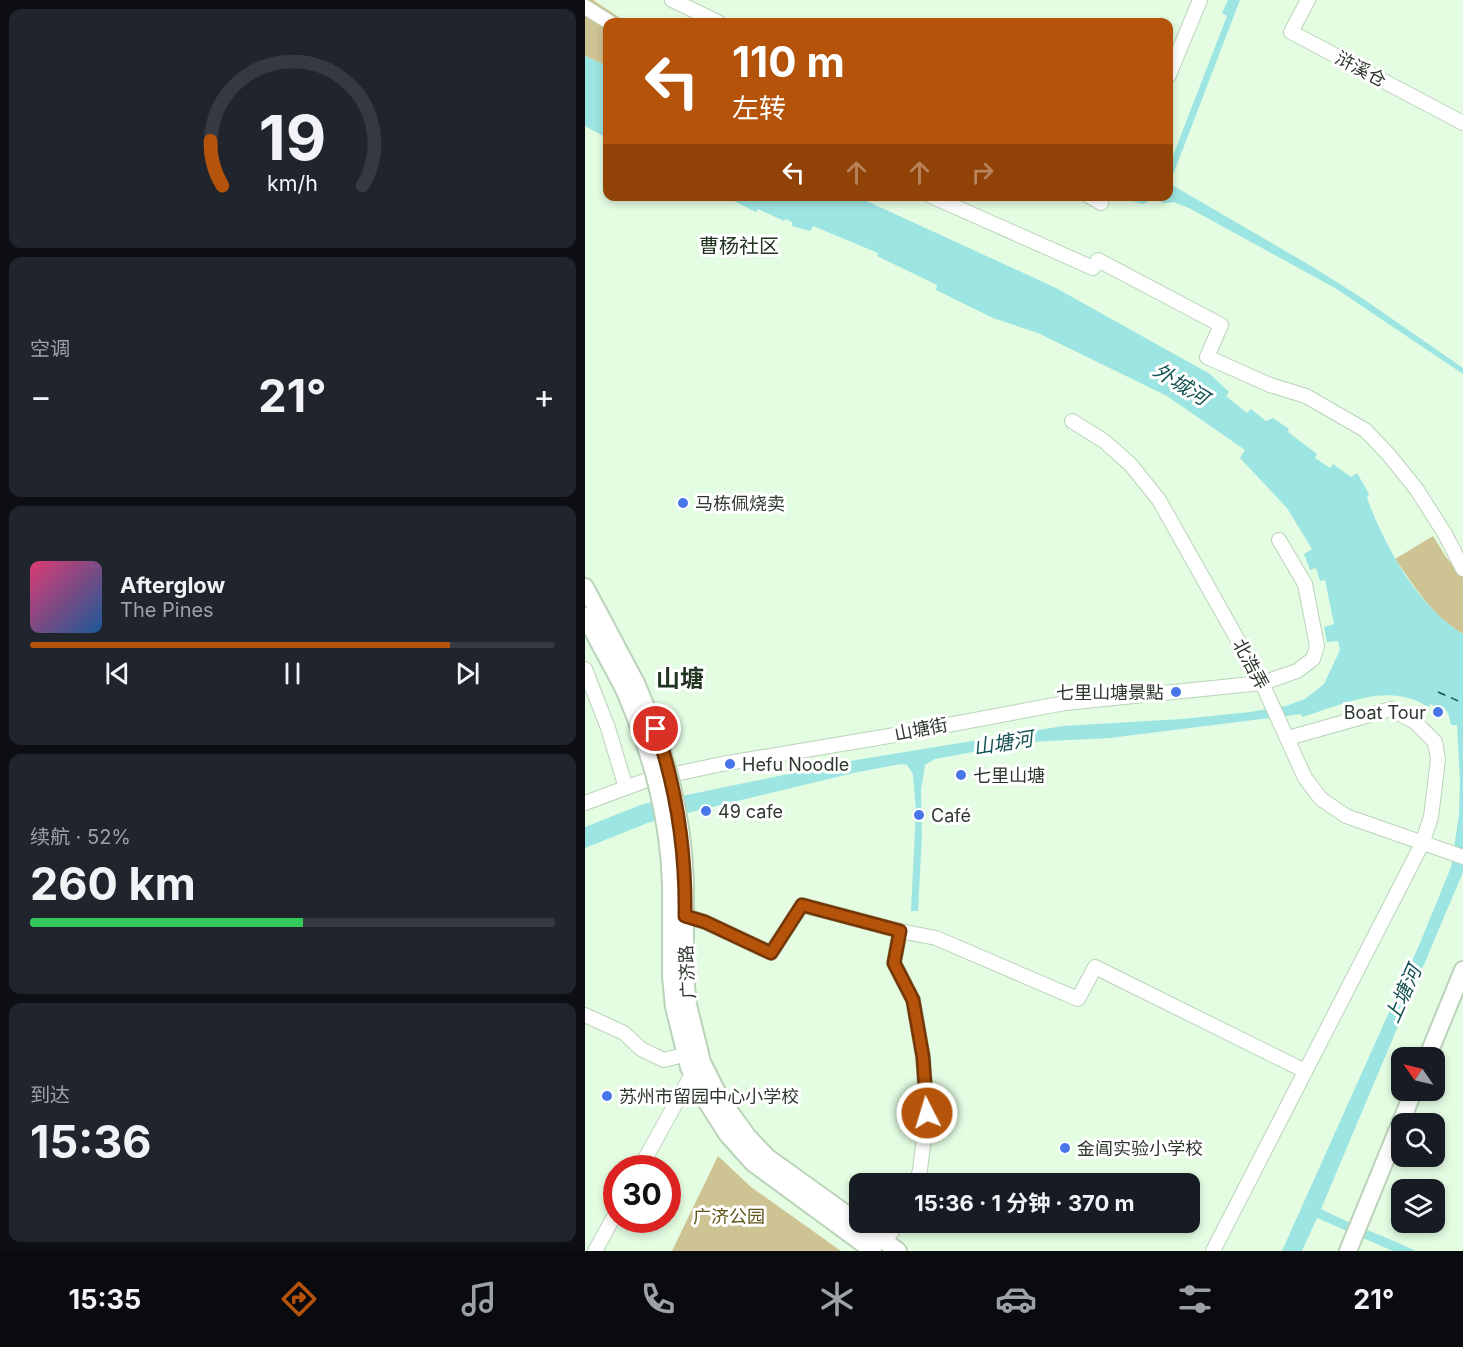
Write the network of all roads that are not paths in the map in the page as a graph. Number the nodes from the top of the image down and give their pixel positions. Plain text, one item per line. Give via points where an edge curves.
1 (672, 0) edge
2 (1200, 0) edge
3 (1308, 0) edge
4 (585, 8) edge
5 (603, 18) edge
6 (710, 18) edge
7 (1173, 65) edge
8 (1463, 123) edge
9 (942, 201) edge
10 (1072, 421) dead end
11 (1279, 540) dead end
12 (1463, 569) edge
13 (585, 587) edge
14 (585, 616) edge
15 (591, 642) edge
16 (585, 669) edge
17 (1261, 683) junction
18 (630, 686) junction
19 (1285, 732) junction
20 (626, 788) junction
21 (585, 803) edge
22 (1422, 844) junction
23 (1463, 857) edge
24 (678, 884) junction
25 (685, 916) junction
26 (900, 931) junction
27 (1463, 970) edge
28 (585, 1015) edge
29 (1432, 1047) edge
30 (692, 1053) junction
31 (698, 1071) junction
32 (1305, 1071) junction
33 (1410, 1101) edge
34 (648, 1155) edge
35 (919, 1173) edge
36 (605, 1233) edge
37 (892, 1233) edge
38 (1354, 1238) edge
39 (885, 1248) edge
40 (595, 1251) edge
41 (1213, 1251) edge

1 - 6 street
2 - 7 street
3 - 8 street, 浒溪仓 via 1291,32
4 - 5 street
9 - 12 street via 1093,268 1098,260 1221,325 1207,357 1306,396 1365,430 1417,490
10 - 17 street, 北浩弄 via 1104,441 1131,465 1159,500
11 - 17 street, 山塘街 via 1305,584 1317,646 1313,659 1297,670
13 - 18 main road, 广济路
14 - 15 main road, 广济路
15 - 18 main road, 广济路
16 - 20 street
17 - 19 street, 北浩弄
17 - 20 street, 山塘街 via 1065,703 722,764
18 - 24 main road, 广济路, bridge via 656,729 674,792 683,840
19 - 22 street, 北浩弄 via 1305,778 1321,799 1346,816
19 - 22 street via 1391,709 1415,722 1435,742 1438,759 1431,817
20 - 21 street, 山塘街
22 - 23 street, 北浩弄
22 - 32 street
24 - 25 main road, 广济路
24 - 30 main road, 广济路 via 671,983 677,1021
25 - 26 street via 771,953 802,905
25 - 30 main road, 广济路
26 - 32 street via 936,938 1078,999 1095,967
26 - 35 street via 894,963 913,1000 923,1057 927,1113
27 - 29 main road
28 - 30 street via 624,1033 641,1049 664,1060
30 - 31 main road, 广济路
31 - 34 street
31 - 39 main road, 广济路 via 713,1113 747,1157 774,1180
32 - 41 street
33 - 38 main road
36 - 40 street
37 - 39 street

